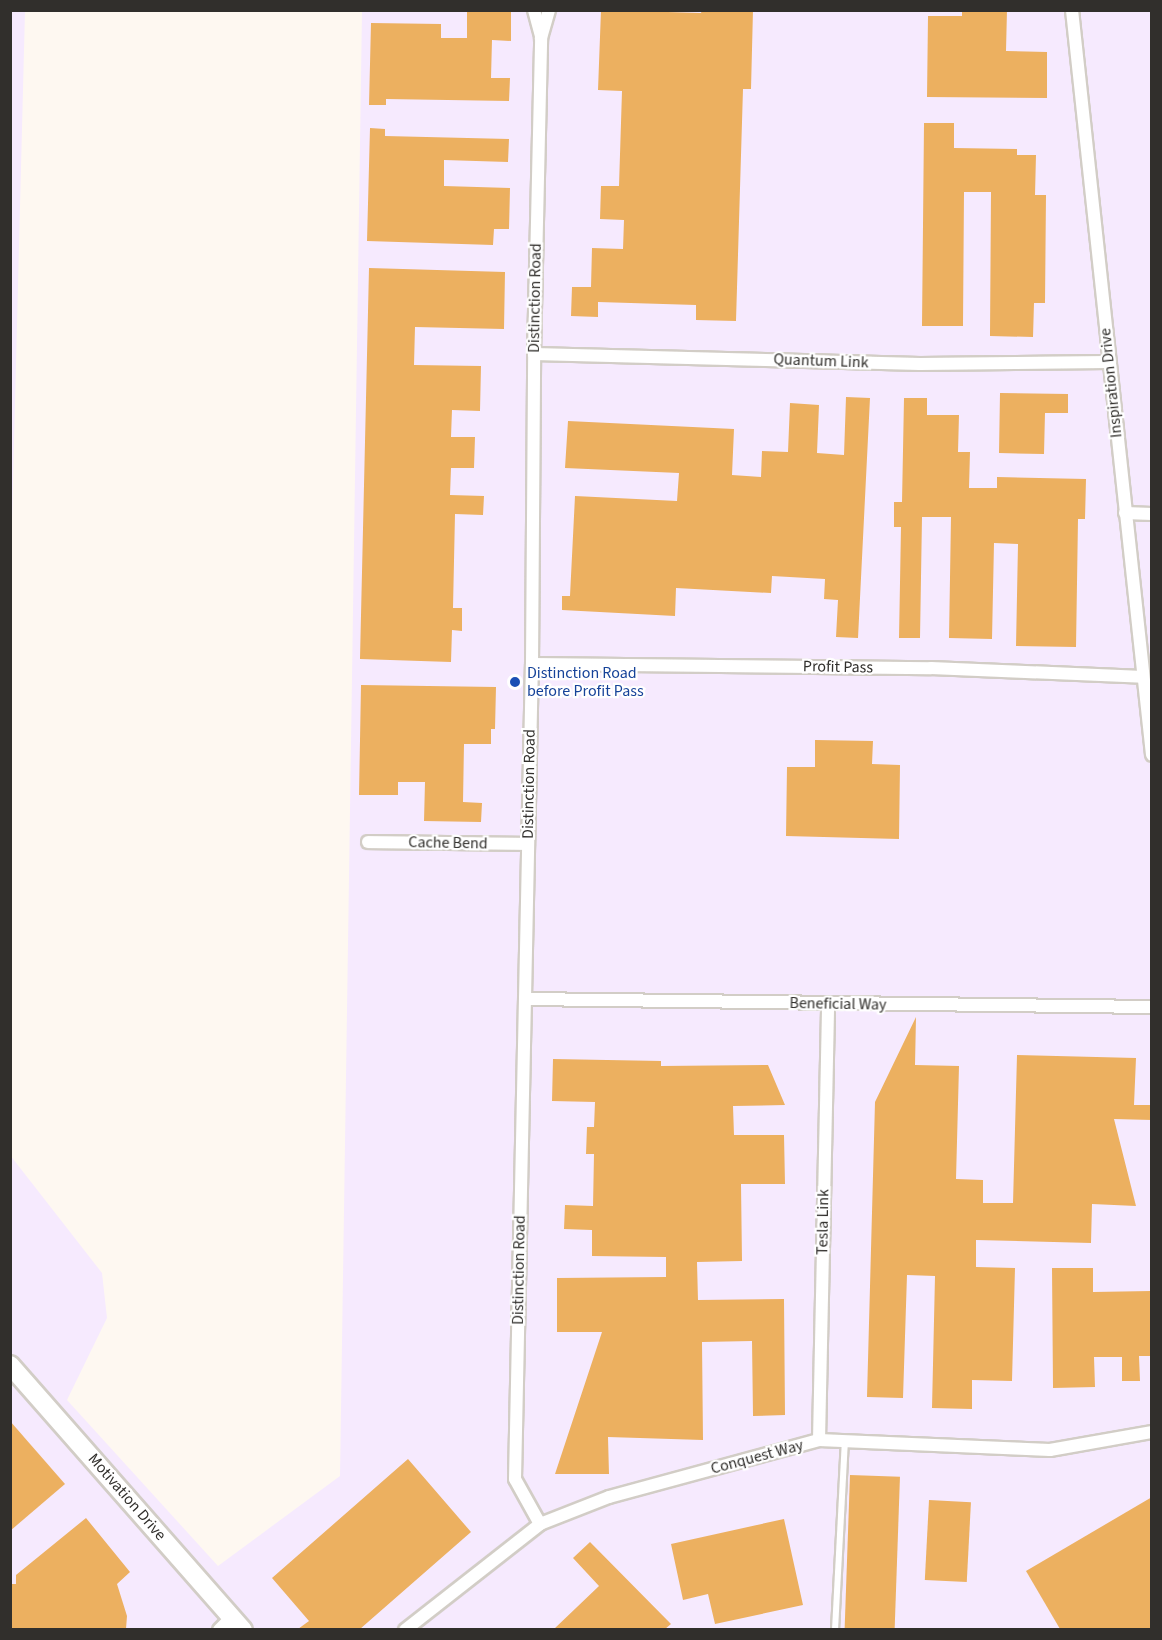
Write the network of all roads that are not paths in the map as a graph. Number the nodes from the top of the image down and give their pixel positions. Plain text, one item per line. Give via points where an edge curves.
1 (534, 10) edge
2 (549, 10) edge
3 (1072, 10) edge
4 (541, 38) junction
5 (534, 354) junction
6 (1108, 362) junction
7 (1125, 513) junction
8 (1152, 513) edge
9 (532, 664) junction
10 (1143, 677) junction
11 (1152, 755) edge
12 (368, 842) dead end
13 (528, 844) junction
14 (525, 999) junction
15 (828, 1004) junction
16 (1152, 1007) edge
17 (10, 1365) edge
18 (1152, 1432) edge
19 (819, 1440) junction
20 (845, 1441) junction
21 (540, 1524) junction
22 (232, 1625) edge
23 (405, 1629) edge
24 (835, 1629) edge

1 - 4 street, Distinction Road
2 - 4 street, Distinction Road
3 - 6 street, Inspiration Drive
4 - 5 street, Distinction Road
5 - 6 street, Quantum Link via 920,364
5 - 9 street, Distinction Road
6 - 7 street, Inspiration Drive
7 - 8 street
7 - 10 street, Inspiration Drive
9 - 10 street, Profit Pass via 931,668
9 - 13 street, Distinction Road
10 - 11 street, Inspiration Drive
12 - 13 street, Cache Bend
13 - 14 street, Distinction Road
14 - 15 street, Beneficial Way
14 - 21 street, Distinction Road via 514,1479
15 - 16 street, Beneficial Way
15 - 19 street, Tesla Link
17 - 22 street, Motivation Drive
18 - 20 street, Conquest Way via 1050,1450
19 - 20 street, Conquest Way
19 - 21 street, Conquest Way via 609,1497
20 - 24 lane
21 - 23 street, Conquest Way

